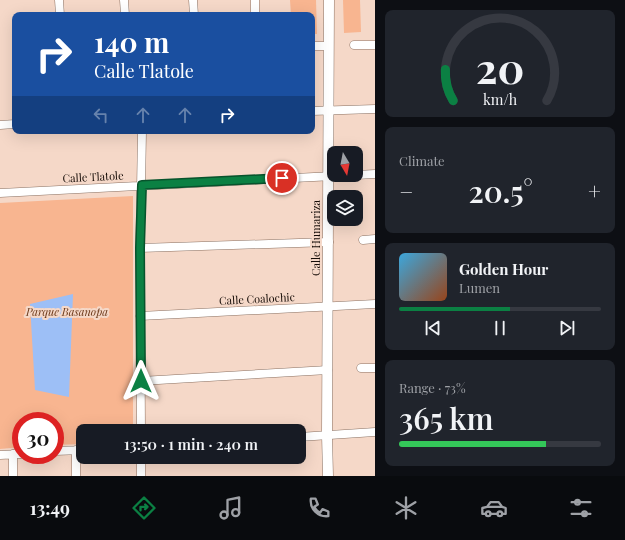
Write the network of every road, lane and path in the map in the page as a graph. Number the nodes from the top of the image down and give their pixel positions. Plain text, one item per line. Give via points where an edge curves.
1 (60, 0) edge
2 (124, 0) edge
3 (193, 0) edge
4 (254, 0) edge
5 (329, 0) edge
6 (60, 12) edge
7 (125, 12) edge
8 (194, 12) edge
9 (255, 12) edge
10 (354, 45) dead end
11 (375, 45) edge
12 (315, 46) edge
13 (329, 46) junction
14 (375, 109) edge
15 (329, 110) junction
16 (315, 111) edge
17 (12, 124) edge
18 (0, 125) edge
19 (142, 134) edge
20 (329, 146) edge
21 (375, 174) edge
22 (363, 175) edge
23 (327, 176) edge
24 (329, 182) edge
25 (142, 185) junction
26 (0, 193) edge
27 (375, 239) edge
28 (363, 240) dead end
29 (328, 242) junction
30 (140, 248) junction
31 (375, 304) edge
32 (328, 306) junction
33 (140, 316) junction
34 (361, 368) dead end
35 (375, 368) edge
36 (328, 370) junction
37 (141, 381) junction
38 (140, 424) edge
39 (375, 432) edge
40 (327, 435) junction
41 (306, 436) edge
42 (76, 450) edge
43 (64, 451) edge
44 (12, 454) edge
45 (0, 455) edge
46 (15, 464) edge
47 (77, 464) edge
48 (141, 464) edge
49 (13, 476) edge
50 (76, 476) edge
51 (141, 476) edge
52 (328, 476) edge

1 - 6 street
2 - 7 street
3 - 8 street
4 - 9 street
5 - 13 street, Calle Humariza
10 - 11 street
12 - 13 street
13 - 15 street, Calle Humariza
14 - 15 street
15 - 16 street
15 - 20 street, Calle Humariza
17 - 18 street
19 - 25 street
21 - 22 street, Calle Tlatole
23 - 25 street, Calle Tlatole
24 - 29 street, Calle Humariza
25 - 26 street, Calle Tlatole
25 - 30 street
27 - 28 street
29 - 30 street
29 - 32 street, Calle Humariza
30 - 33 street
31 - 32 street, Calle Coalochic
32 - 33 street, Calle Coalochic
32 - 36 street, Calle Humariza
33 - 37 street
34 - 35 street
36 - 37 street
36 - 40 street, Calle Humariza
37 - 38 street
39 - 40 street
40 - 41 street
40 - 52 street, Calle Humariza
42 - 43 street
44 - 45 street
46 - 49 street
47 - 50 street
48 - 51 street

